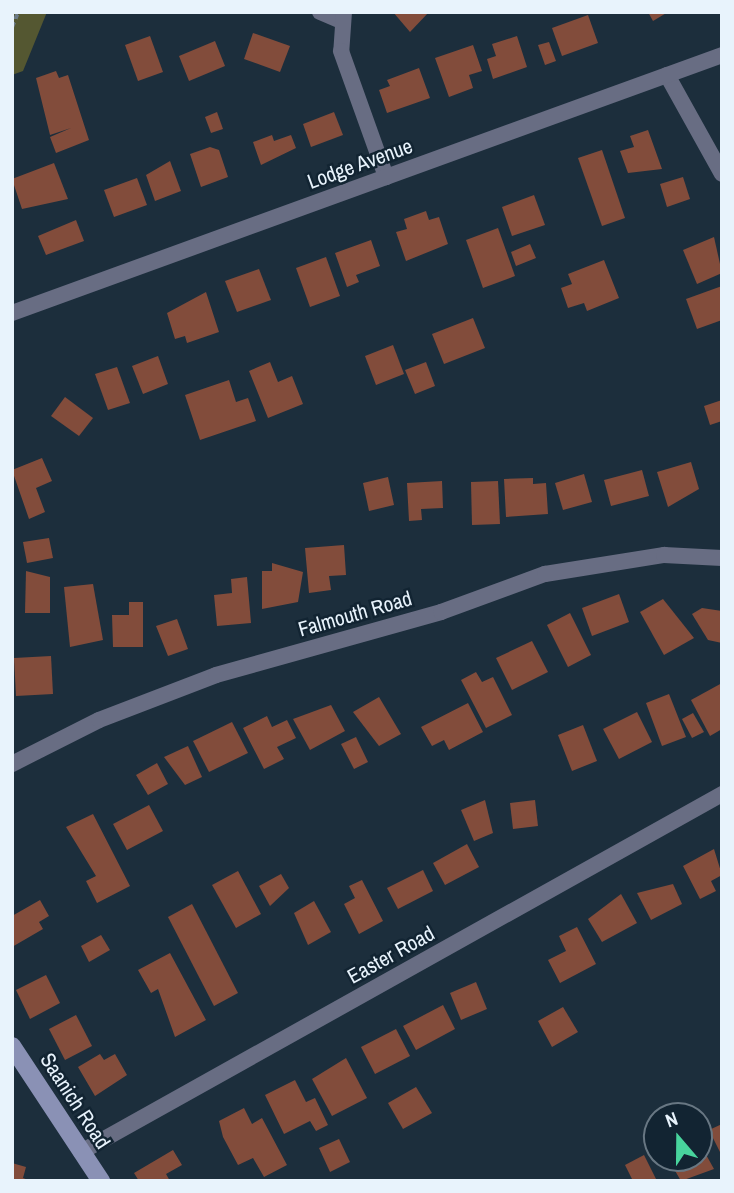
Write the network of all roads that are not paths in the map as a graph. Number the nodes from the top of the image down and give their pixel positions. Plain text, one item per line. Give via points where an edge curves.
1 (320, 12) edge
2 (341, 16) edge
3 (722, 55) edge
4 (667, 75) junction
5 (722, 174) edge
6 (386, 177) junction
7 (12, 313) edge
8 (722, 558) edge
9 (12, 764) edge
10 (722, 794) edge
11 (12, 1046) edge
12 (81, 1152) junction
13 (101, 1181) edge

1 - 2 street
2 - 6 street via 341,51
3 - 4 street, Lodge Avenue
4 - 5 street
4 - 6 street, Lodge Avenue
6 - 7 street, Lodge Avenue
8 - 9 street, Falmouth Road via 664,555 545,574 441,612 216,675 99,720
10 - 12 street, Easter Road
11 - 12 main road, Saanich Road
12 - 13 main road, Saanich Road

